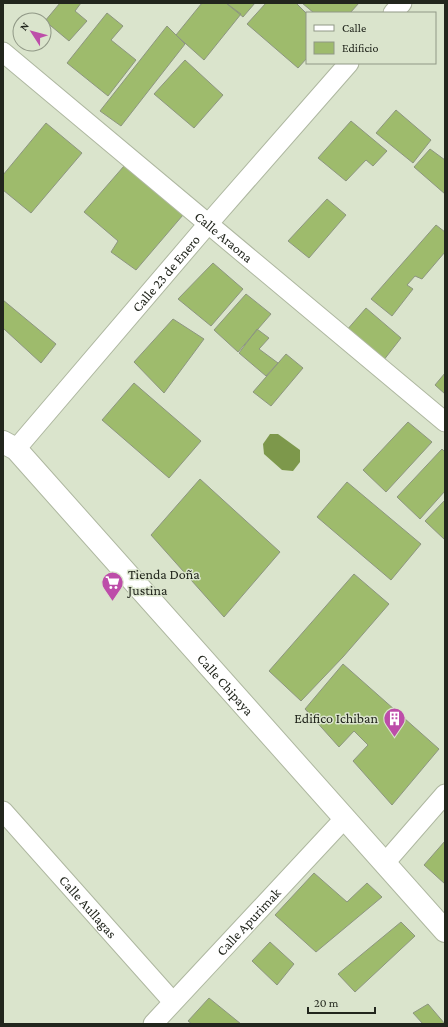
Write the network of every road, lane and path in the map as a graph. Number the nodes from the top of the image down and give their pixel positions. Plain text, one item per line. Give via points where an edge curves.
1 (402, 3) edge
2 (394, 12) edge
3 (3, 52) edge
4 (348, 64) edge
5 (208, 224) junction
6 (445, 422) edge
7 (6, 444) edge
8 (445, 794) edge
9 (3, 811) edge
10 (344, 819) junction
11 (384, 864) junction
12 (445, 931) edge
13 (173, 1002) junction
14 (153, 1024) edge

1 - 2 street
3 - 5 street, Calle Araona
4 - 5 street, Calle 23 de Enero
5 - 6 street, Calle Araona
5 - 7 street, Calle 23 de Enero
7 - 10 street, Calle Chipaya
8 - 11 street
9 - 13 street, Calle Aullagas
10 - 11 street, Calle Chipaya
10 - 13 street, Calle Apurimak
11 - 12 street, Calle Chipaya
13 - 14 street, Calle Apurimak

